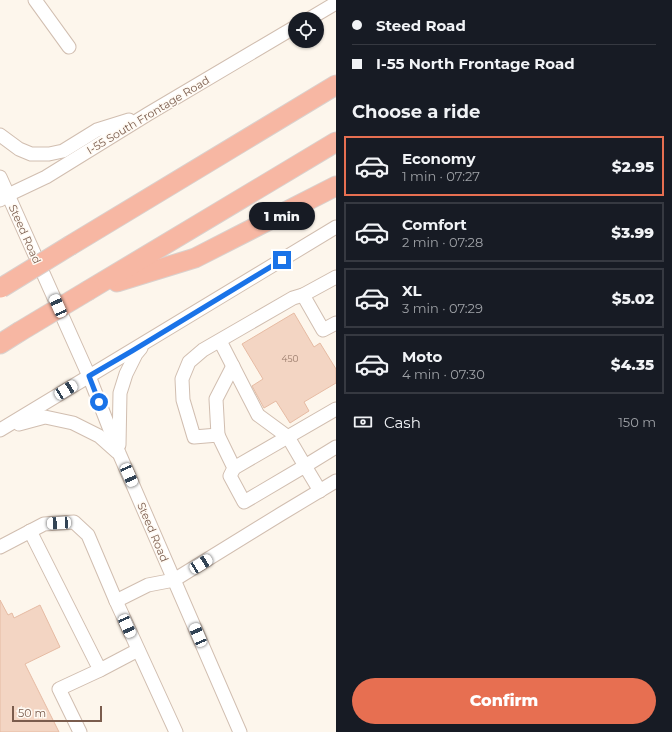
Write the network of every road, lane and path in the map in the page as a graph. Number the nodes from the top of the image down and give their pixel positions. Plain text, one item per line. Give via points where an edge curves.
1 (35, 0) edge
2 (336, 2) edge
3 (320, 12) edge
4 (288, 31) edge
5 (69, 47) dead end
6 (336, 85) edge
7 (148, 114) junction
8 (0, 135) edge
9 (336, 142) edge
10 (0, 177) edge
11 (336, 186) edge
12 (4, 197) edge
13 (336, 227) edge
14 (336, 277) edge
15 (0, 288) edge
16 (89, 290) junction
17 (303, 295) junction
18 (336, 323) edge
19 (220, 340) junction
20 (0, 344) edge
21 (144, 344) junction
22 (233, 366) junction
23 (89, 376) junction
24 (336, 409) edge
25 (2, 429) edge
26 (218, 435) junction
27 (288, 437) junction
28 (336, 447) edge
29 (119, 453) junction
30 (305, 466) junction
31 (234, 468) junction
32 (336, 481) edge
33 (320, 491) junction
34 (30, 531) junction
35 (0, 547) edge
36 (174, 580) junction
37 (116, 601) junction
38 (138, 650) junction
39 (100, 670) junction
40 (80, 732) edge
41 (176, 732) edge
42 (240, 732) edge

1 - 5 street
2 - 3 street
4 - 7 street, I-55 South Frontage Road
6 - 15 highway, bridge
7 - 8 street via 97,130 63,150 49,154 31,154 19,149
7 - 12 street, I-55 South Frontage Road via 46,177
9 - 16 highway
10 - 12 street, Steed Road
11 - 16 highway via 195,258
12 - 23 street, Steed Road
13 - 21 street
14 - 17 street
16 - 20 highway, bridge
17 - 18 street via 324,330
17 - 19 street via 293,298
19 - 22 street
19 - 26 street via 189,362 182,379 183,400 194,437
21 - 23 street
21 - 29 street via 126,374 120,393
22 - 26 street via 216,399
22 - 27 street via 258,415
23 - 25 street
23 - 29 street, Steed Road
24 - 27 street
25 - 29 street via 45,417 73,423 98,436
26 - 31 street
27 - 30 street
27 - 31 street
28 - 30 street
29 - 36 street, Steed Road
30 - 31 street via 244,502 230,476
30 - 33 street
32 - 33 street
33 - 36 street
34 - 35 street
34 - 37 street via 44,524 74,522 88,535
34 - 39 street
36 - 37 street via 148,585
36 - 42 street, Steed Road
37 - 38 street
38 - 39 street
38 - 41 street
39 - 40 street via 59,689

